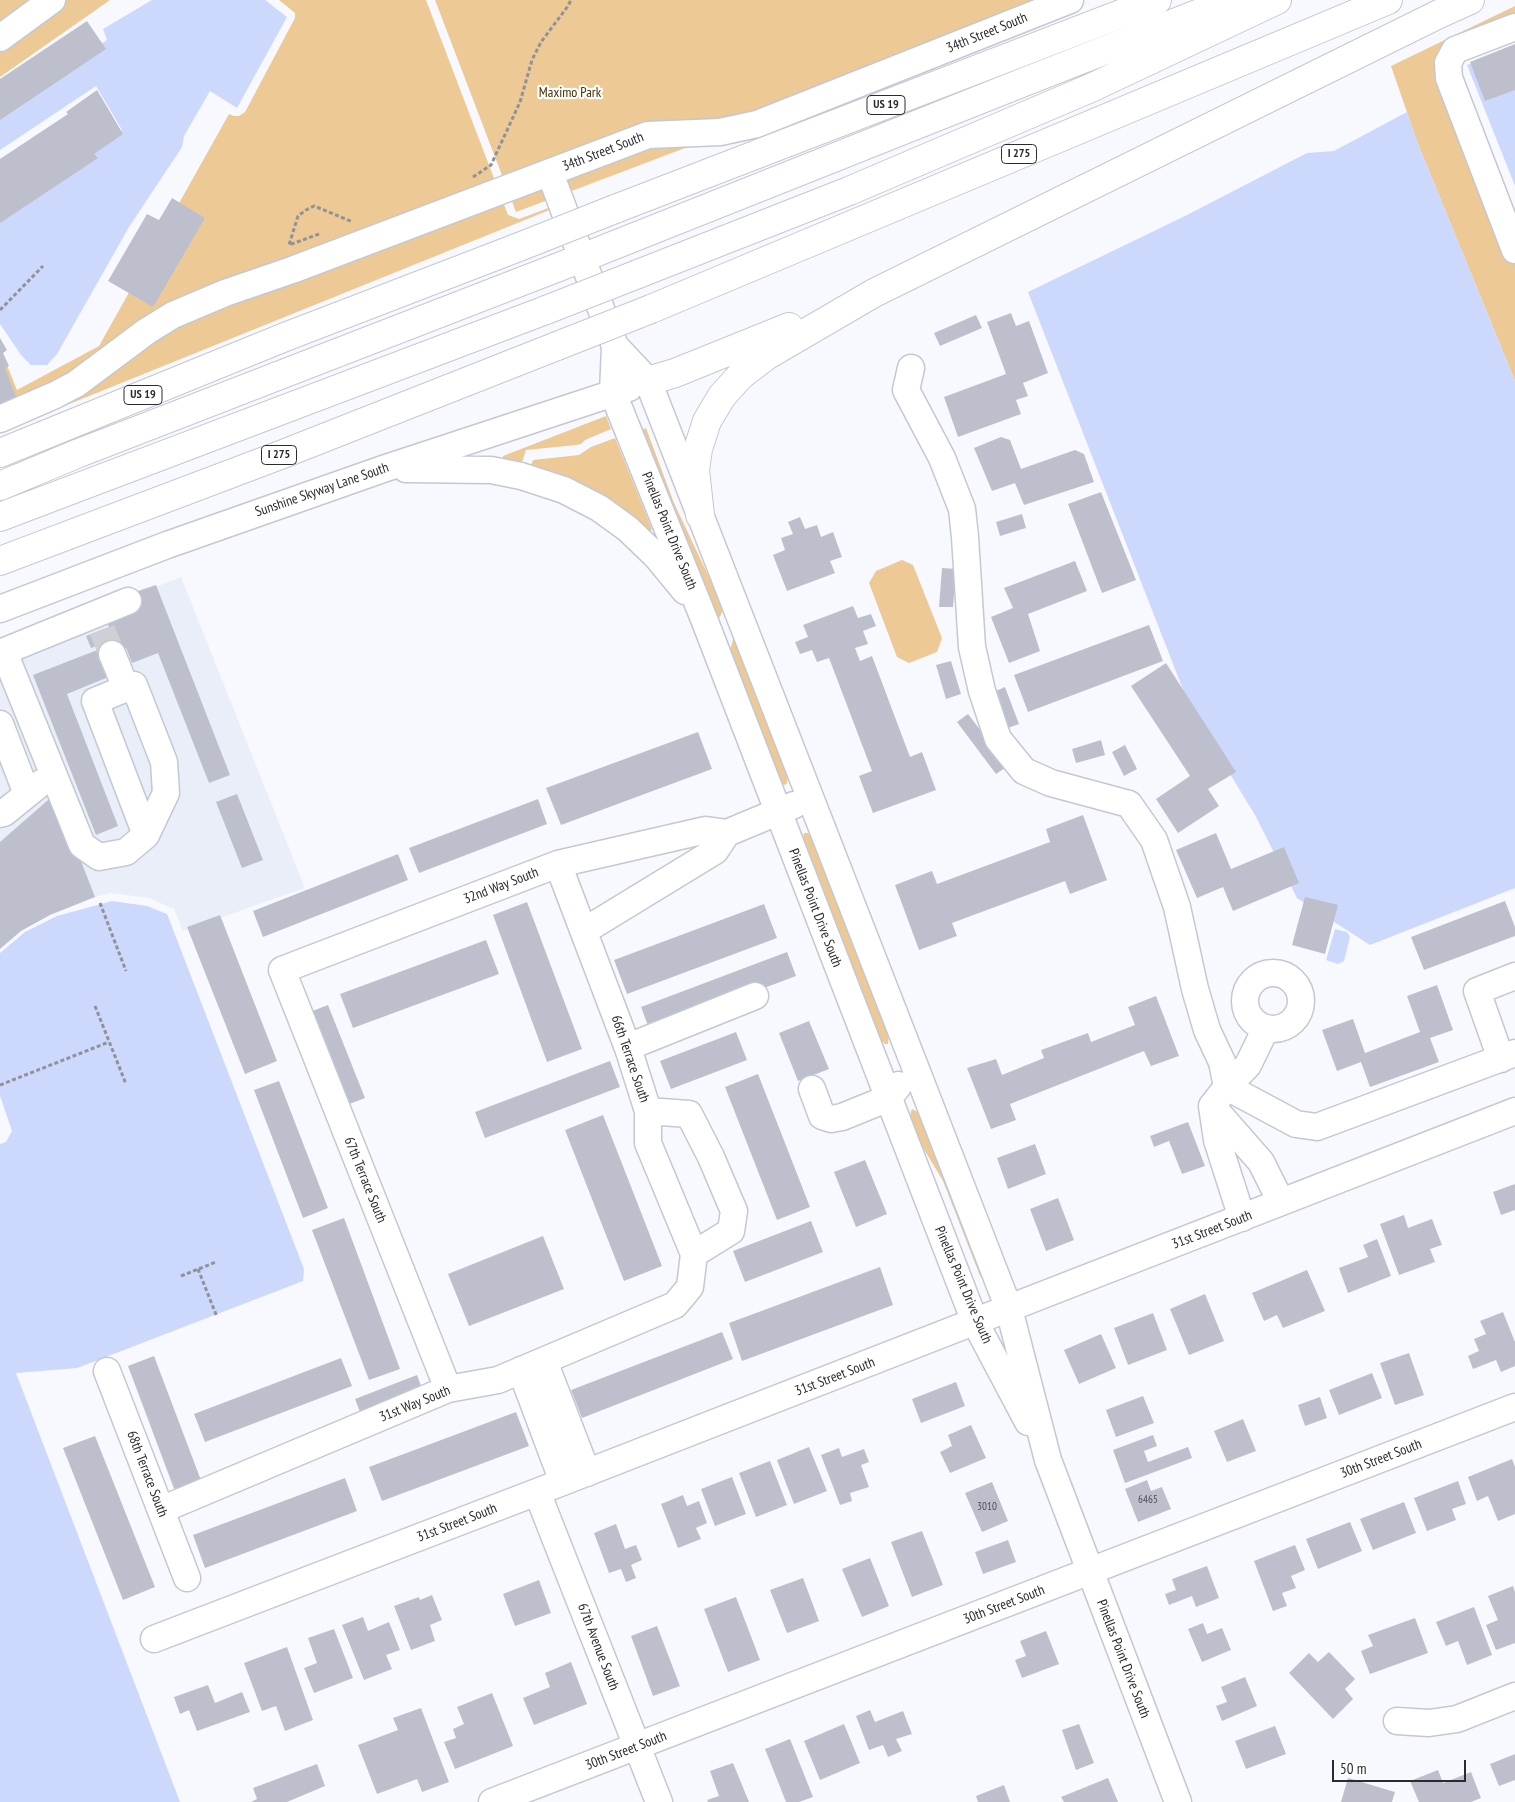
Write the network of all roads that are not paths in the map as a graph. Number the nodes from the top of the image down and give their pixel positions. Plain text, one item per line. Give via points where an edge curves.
1 (52, 0) edge
2 (1070, 0) edge
3 (1157, 0) edge
4 (1233, 0) edge
5 (1277, 0) edge
6 (1388, 0) edge
7 (1470, 0) edge
8 (1515, 27) edge
9 (0, 38) edge
10 (550, 173) junction
11 (1515, 250) edge
12 (582, 258) junction
13 (874, 293) junction
14 (616, 346) junction
15 (912, 368) dead end
16 (648, 381) junction
17 (613, 393) junction
18 (0, 419) edge
19 (0, 453) edge
20 (383, 469) junction
21 (0, 486) edge
22 (700, 515) junction
23 (0, 518) edge
24 (0, 561) edge
25 (128, 601) dead end
26 (0, 609) edge
27 (739, 615) junction
28 (704, 619) junction
29 (717, 652) junction
30 (2, 653) edge
31 (112, 654) tunnel mouth
32 (126, 688) junction
33 (10, 694) edge
34 (0, 724) edge
35 (53, 774) junction
36 (27, 794) junction
37 (811, 798) junction
38 (778, 811) junction
39 (0, 814) edge
40 (727, 833) junction
41 (146, 834) junction
42 (679, 836) junction
43 (558, 864) junction
44 (691, 865) junction
45 (584, 931) junction
46 (282, 970) joint
47 (1515, 976) edge
48 (755, 996) dead end
49 (1266, 1028) dead end
50 (628, 1048) junction
51 (1508, 1056) edge
52 (914, 1064) junction
53 (812, 1089) dead end
54 (1220, 1096) junction
55 (889, 1098) junction
56 (648, 1111) junction
57 (1515, 1111) edge
58 (1281, 1202) junction
59 (1242, 1218) junction
60 (694, 1254) junction
61 (1008, 1309) junction
62 (975, 1322) junction
63 (532, 1365) junction
64 (107, 1371) dead end
65 (448, 1389) junction
66 (1515, 1407) edge
67 (1048, 1460) junction
68 (587, 1472) junction
69 (563, 1482) junction
70 (537, 1492) junction
71 (161, 1510) junction
72 (1090, 1572) junction
73 (187, 1578) dead end
74 (154, 1640) dead end
75 (1515, 1696) edge
76 (1397, 1721) dead end
77 (638, 1747) junction
78 (492, 1802) edge
79 (659, 1802) edge
80 (1178, 1802) edge

1 - 9 street
2 - 10 street, 34th Street South via 757,124 720,132 648,135
3 - 19 highway, US 19, bridge via 285,337
4 - 12 highway
5 - 23 highway, I 275, bridge via 1074,95 850,191
6 - 24 highway, I 275, bridge via 651,309
7 - 13 highway
8 - 11 street via 1455,50 1448,63 1450,78
10 - 12 street, Pinellas Point Drive South
10 - 18 street, 34th Street South via 173,315 146,331 76,384
12 - 14 street, Pinellas Point Drive South
12 - 21 highway
13 - 16 highway
13 - 22 highway via 766,356 740,376 722,396 698,449 695,470
14 - 16 street, Pinellas Point Drive South
14 - 17 street, Pinellas Point Drive South
15 - 54 street via 906,390 942,458 962,509 972,647 998,739 1024,771 1051,783 1129,804 1154,840 1177,908 1207,1030 1222,1062
16 - 17 street, Sunshine Skyway Lane South
16 - 22 street, Pinellas Point Drive South
17 - 20 street, Sunshine Skyway Lane South
17 - 28 street, Pinellas Point Drive South
20 - 26 street, Sunshine Skyway Lane South via 166,544
20 - 28 street via 491,470 536,480 578,496 641,541 672,575
22 - 27 street, Pinellas Point Drive South
25 - 30 street via 99,622
27 - 29 street via 725,630
27 - 37 street, Pinellas Point Drive South
28 - 29 street, Pinellas Point Drive South
29 - 38 street, Pinellas Point Drive South
30 - 33 street
31 - 32 street
32 - 41 street via 134,685 164,762 166,793
32 - 41 street via 95,701
33 - 35 street
34 - 36 street
35 - 36 street
35 - 41 street via 82,844 99,857 126,852
36 - 39 street
37 - 38 street, 32nd Way South
37 - 52 street, Pinellas Point Drive South
38 - 40 street, 32nd Way South
38 - 55 street, Pinellas Point Drive South
40 - 42 street, 32nd Way South via 706,830
40 - 44 street, 32nd Way South via 715,851
42 - 43 street, 32nd Way South
42 - 44 street
43 - 45 street, 66th Terrace South
43 - 46 street, 32nd Way South
44 - 45 street, 32nd Way South
45 - 50 street, 66th Terrace South
46 - 65 street, 67th Terrace South
47 - 51 street via 1477,991
48 - 50 street
49 - 54 street via 1248,1065
50 - 56 street, 66th Terrace South
51 - 54 street via 1317,1127 1296,1124
52 - 55 street
52 - 61 street, Pinellas Point Drive South
53 - 55 street via 822,1116 831,1119
54 - 58 street via 1261,1162
54 - 59 street via 1217,1140
55 - 62 street, Pinellas Point Drive South
56 - 60 street, 66th Terrace South via 648,1143
56 - 60 street via 689,1114 734,1211 731,1231
57 - 58 street, 31st Street South
58 - 59 street, 31st Street South
59 - 61 street, 31st Street South
60 - 63 street, 31st Way South via 690,1287 675,1305
61 - 62 street, 31st Street South
61 - 67 street, Pinellas Point Drive South
62 - 67 street, Pinellas Point Drive South
62 - 68 street, 31st Street South
63 - 65 street, 31st Way South via 498,1380
63 - 68 street
63 - 69 street
64 - 71 street, 68th Terrace South
65 - 71 street, 31st Way South
66 - 72 street, 30th Street South
67 - 72 street, Pinellas Point Drive South
68 - 69 street, 31st Street South
69 - 70 street, 31st Street South
70 - 74 street, 31st Street South
70 - 77 street, 67th Avenue South
71 - 73 street, 68th Terrace South
72 - 77 street, 30th Street South
72 - 80 street, Pinellas Point Drive South
75 - 76 street via 1458,1719 1430,1723
77 - 78 street, 30th Street South
77 - 79 street, 67th Avenue South

